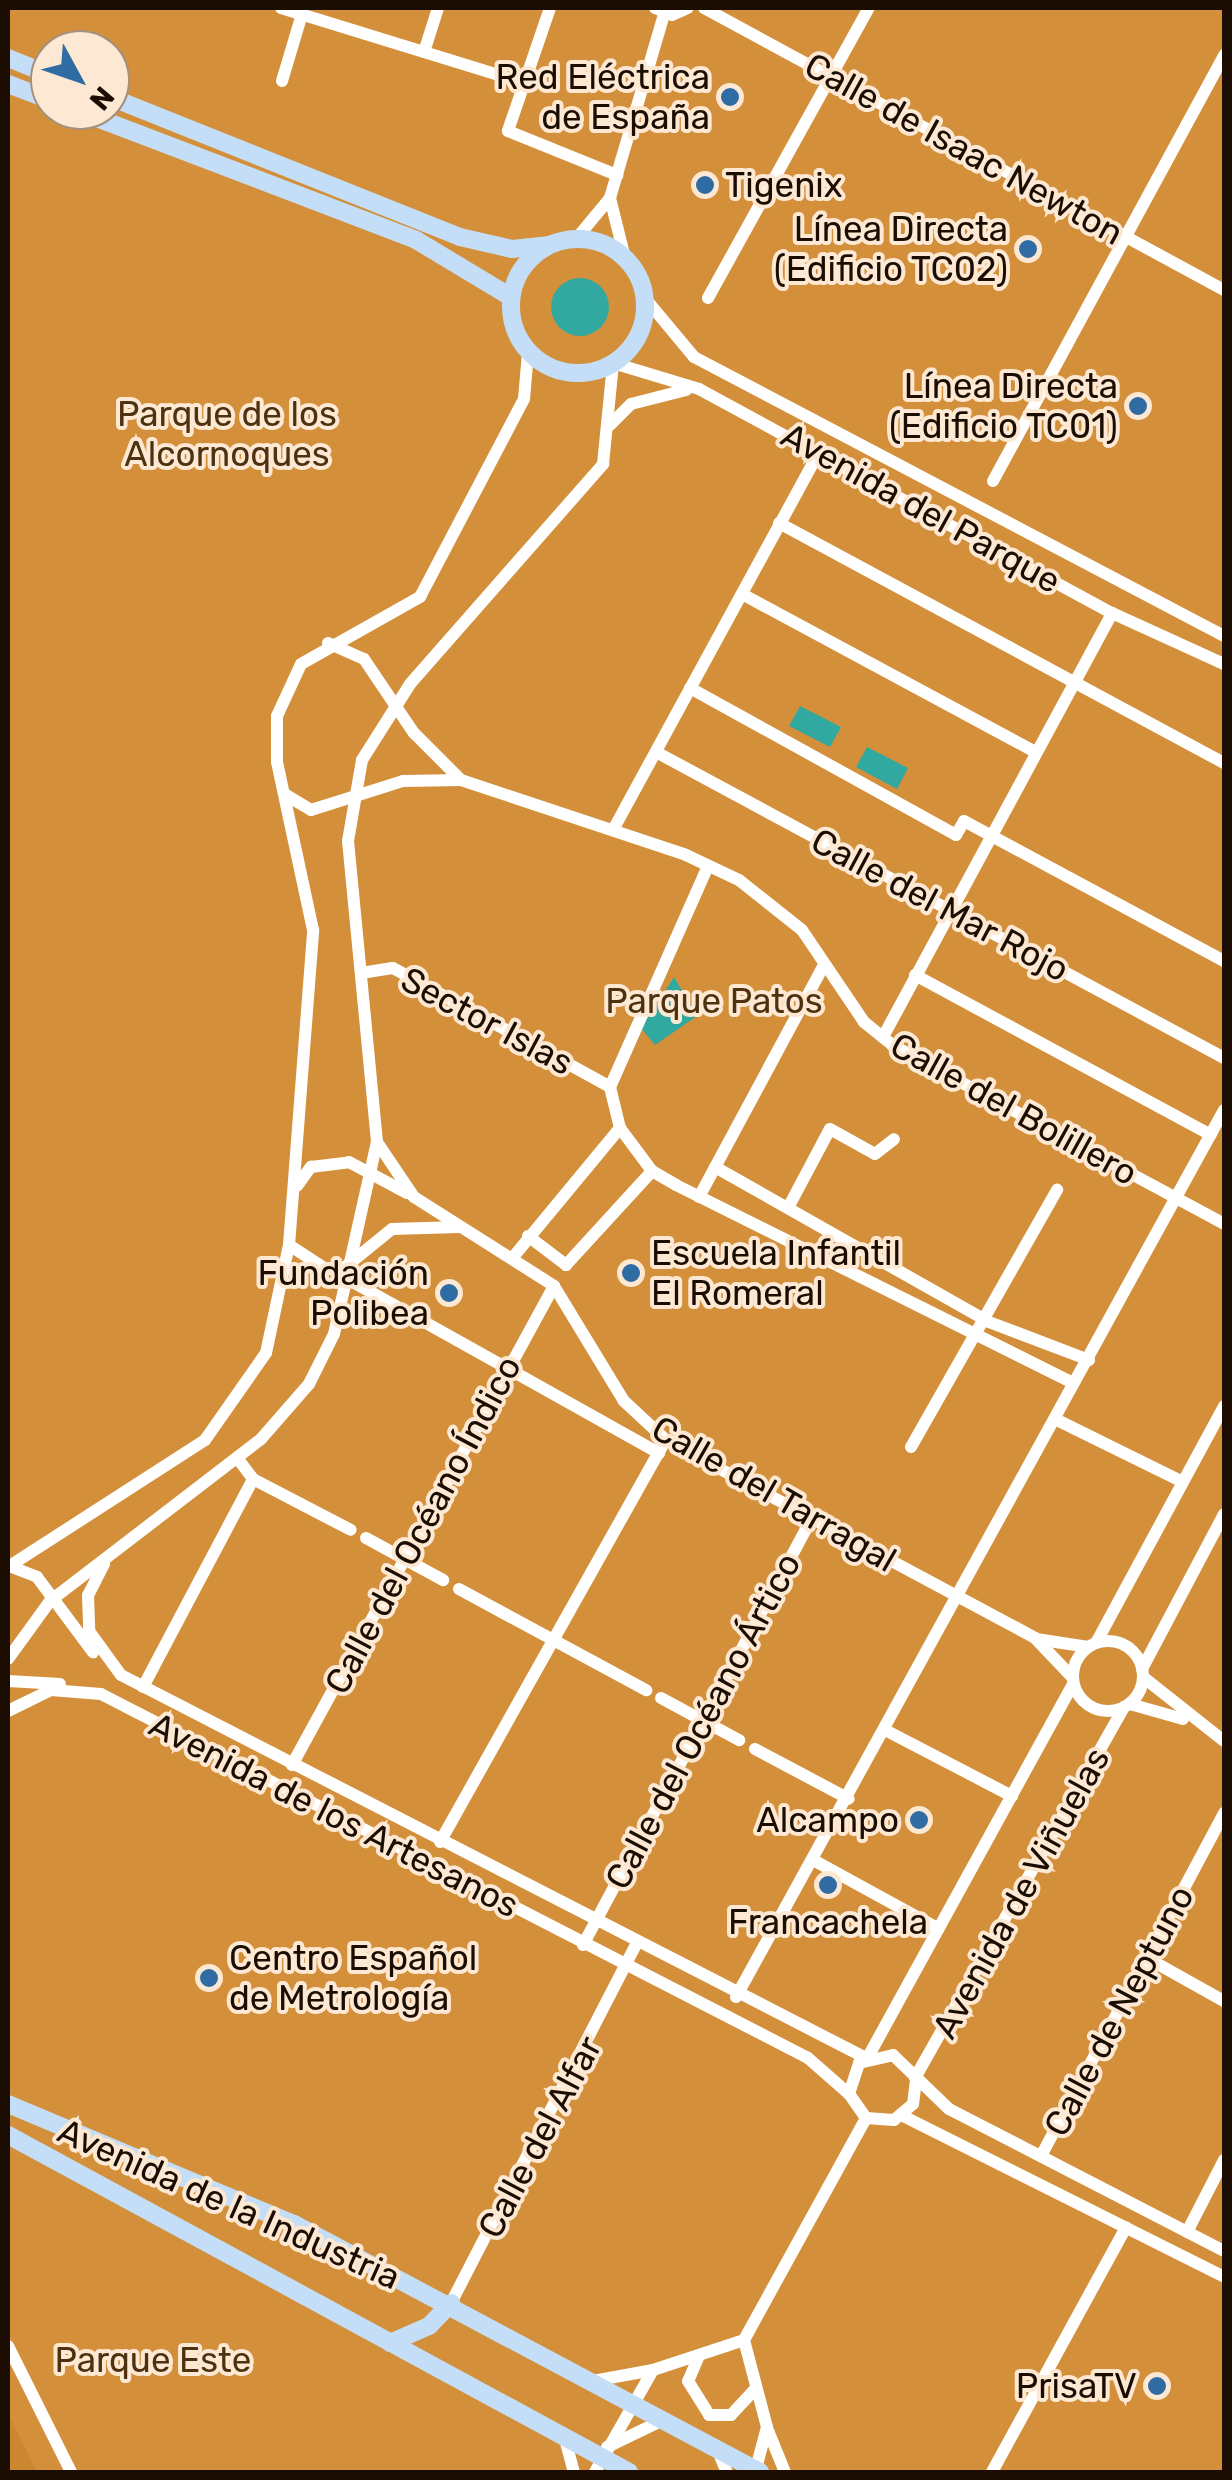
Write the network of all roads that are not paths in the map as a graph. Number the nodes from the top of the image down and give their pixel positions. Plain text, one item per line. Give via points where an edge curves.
1 (281, 8) edge
2 (438, 8) edge
3 (550, 8) edge
4 (688, 8) edge
5 (704, 8) edge
6 (869, 8) edge
7 (659, 10) edge
8 (307, 13) edge
9 (424, 52) junction
10 (1224, 55) edge
11 (830, 76) junction
12 (282, 80) dead end
13 (524, 83) junction
14 (130, 105) edge
15 (128, 130) edge
16 (618, 175) junction
17 (610, 198) junction
18 (1126, 236) junction
19 (576, 238) junction
20 (548, 246) junction
21 (625, 258) junction
22 (1224, 290) edge
23 (511, 297) junction
24 (644, 297) junction
25 (708, 298) dead end
26 (528, 352) junction
27 (613, 363) junction
28 (699, 389) junction
29 (610, 425) junction
30 (819, 452) junction
31 (993, 482) dead end
32 (780, 523) junction
33 (742, 594) junction
34 (1112, 613) junction
35 (1224, 636) edge
36 (328, 644) junction
37 (1224, 664) edge
38 (1074, 682) junction
39 (690, 688) junction
40 (396, 702) junction
41 (656, 752) junction
42 (1036, 752) junction
43 (1224, 763) edge
44 (461, 780) junction
45 (284, 794) junction
46 (354, 794) junction
47 (613, 830) junction
48 (991, 835) junction
49 (708, 866) junction
50 (950, 910) junction
51 (1224, 961) edge
52 (824, 965) junction
53 (361, 973) junction
54 (915, 975) junction
55 (883, 1037) junction
56 (1224, 1058) edge
57 (610, 1087) junction
58 (1224, 1110) edge
59 (620, 1128) junction
60 (1212, 1135) junction
61 (894, 1139) dead end
62 (377, 1142) junction
63 (715, 1167) junction
64 (652, 1171) junction
65 (372, 1172) junction
66 (295, 1189) junction
67 (1057, 1190) dead end
68 (414, 1197) junction
69 (699, 1197) junction
70 (1178, 1198) junction
71 (789, 1206) junction
72 (1224, 1224) edge
73 (466, 1228) junction
74 (528, 1236) junction
75 (289, 1245) junction
76 (356, 1256) junction
77 (514, 1256) junction
78 (351, 1281) junction
79 (554, 1286) junction
80 (989, 1322) junction
81 (974, 1335) junction
82 (1089, 1360) junction
83 (508, 1368) junction
84 (1074, 1383) junction
85 (1224, 1406) edge
86 (1057, 1420) junction
87 (663, 1446) junction
88 (911, 1447) dead end
89 (238, 1460) junction
90 (254, 1479) junction
91 (1183, 1482) junction
92 (1224, 1514) edge
93 (811, 1520) junction
94 (350, 1530) dead end
95 (366, 1538) dead end
96 (112, 1554) junction
97 (404, 1559) junction
98 (8, 1566) edge
99 (443, 1580) dead end
100 (459, 1589) dead end
101 (957, 1598) junction
102 (50, 1601) junction
103 (1035, 1638) junction
104 (556, 1642) junction
105 (1092, 1645) junction
106 (8, 1659) edge
107 (106, 1664) junction
108 (1143, 1673) junction
109 (1073, 1680) junction
110 (8, 1681) edge
111 (84, 1687) junction
112 (143, 1687) junction
113 (646, 1690) dead end
114 (661, 1698) dead end
115 (1127, 1706) junction
116 (8, 1712) edge
117 (702, 1720) junction
118 (1190, 1721) junction
119 (888, 1731) junction
120 (739, 1740) dead end
121 (1224, 1741) edge
122 (755, 1749) dead end
123 (292, 1765) junction
124 (1012, 1796) junction
125 (849, 1799) junction
126 (1224, 1813) edge
127 (440, 1842) junction
128 (815, 1861) junction
129 (595, 1924) junction
130 (939, 1928) junction
131 (583, 1945) junction
132 (635, 1946) junction
133 (1147, 1958) junction
134 (628, 1970) junction
135 (736, 1997) junction
136 (1224, 2001) edge
137 (867, 2057) junction
138 (916, 2079) junction
139 (849, 2094) junction
140 (8, 2104) edge
141 (903, 2116) junction
142 (866, 2118) junction
143 (8, 2135) edge
144 (1041, 2156) junction
145 (1224, 2160) edge
146 (1126, 2226) junction
147 (1188, 2232) junction
148 (1224, 2251) edge
149 (1224, 2277) edge
150 (451, 2303) junction
151 (744, 2340) junction
152 (390, 2343) junction
153 (8, 2346) edge
154 (698, 2358) junction
155 (653, 2370) junction
156 (593, 2382) junction
157 (756, 2388) junction
158 (629, 2401) junction
159 (663, 2420) junction
160 (767, 2427) junction
161 (565, 2439) junction
162 (717, 2450) junction
163 (601, 2459) edge
164 (71, 2472) edge
165 (574, 2472) edge
166 (629, 2472) edge
167 (726, 2472) edge
168 (757, 2472) edge
169 (785, 2472) edge
170 (992, 2472) edge

1 - 8 street
2 - 9 street
3 - 13 street
4 - 7 street
5 - 11 street, Calle de Isaac Newton
6 - 11 street
7 - 16 street
8 - 9 street
8 - 12 street
9 - 13 street
10 - 18 street
11 - 18 street, Calle de Isaac Newton
11 - 25 street
13 - 16 street via 512,139
14 - 20 street via 460,237 512,249
15 - 23 street via 416,240
16 - 17 street
17 - 19 street
17 - 21 street
18 - 22 street, Calle de Isaac Newton
18 - 31 street
19 - 20 street
19 - 21 street
20 - 23 street via 524,267
21 - 24 street
23 - 26 street
24 - 27 street via 639,333
24 - 35 street, Avenida del Parque via 694,357
26 - 27 street via 561,371
26 - 36 street via 524,399 420,597
27 - 28 street, Avenida del Parque
27 - 29 street
28 - 29 street via 631,404
28 - 30 street, Avenida del Parque
29 - 40 street via 602,464
30 - 32 street
30 - 34 street, Avenida del Parque
32 - 33 street
32 - 38 street
33 - 39 street
33 - 42 street
34 - 37 street, Avenida del Parque
34 - 38 street
36 - 40 street via 364,658
36 - 45 street via 301,664 277,716
38 - 42 street
38 - 43 street
39 - 41 street
39 - 48 street via 956,835 964,821
40 - 44 street
40 - 46 street via 362,760
41 - 47 street
41 - 50 street, Calle del Mar Rojo
42 - 48 street
44 - 46 street
44 - 47 street, Calle del Bolillero
45 - 46 street via 312,810
45 - 66 street via 312,930
46 - 53 street via 348,841
47 - 49 street, Calle del Bolillero
48 - 50 street
48 - 51 street
49 - 52 street, Calle del Bolillero via 772,904
49 - 57 street, Sector Islas
50 - 54 street
50 - 56 street, Calle del Mar Rojo
52 - 55 street, Calle del Bolillero
52 - 63 street
53 - 57 street, Sector Islas via 392,968
53 - 62 street
54 - 55 street
54 - 60 street
55 - 70 street, Calle del Bolillero
57 - 59 street, Sector Islas
58 - 60 street
59 - 64 street, Sector Islas
59 - 74 street
60 - 70 street
61 - 71 street via 875,1154 830,1130
62 - 65 street
62 - 68 street, Calle del Tarragal
63 - 69 street
63 - 71 street
64 - 69 street, Sector Islas
64 - 74 street via 566,1265
65 - 66 street, Calle del Tarragal via 326,1161
65 - 68 street, Calle del Tarragal
65 - 76 street
66 - 75 street
67 - 80 street
68 - 73 street, Calle del Tarragal
69 - 81 street, Sector Islas
70 - 72 street, Calle del Bolillero
70 - 82 street
71 - 80 street
73 - 76 street via 392,1229
73 - 77 street, Calle del Tarragal
74 - 77 street
75 - 76 street via 326,1269
75 - 98 street via 266,1353 229,1414 205,1440
76 - 78 street
77 - 79 street, Calle del Tarragal
78 - 83 street
78 - 89 street via 309,1384
79 - 83 street, Calle del Océano Índico
79 - 87 street, Calle del Tarragal via 624,1401
80 - 81 street
80 - 82 street
81 - 84 street, Sector Islas
81 - 88 street
82 - 84 street
83 - 87 street
83 - 97 street, Calle del Océano Índico
84 - 86 street
85 - 91 street
86 - 91 street
86 - 101 street
87 - 93 street, Calle del Tarragal
87 - 104 street
89 - 90 street
89 - 96 street
90 - 94 street
90 - 112 street
91 - 105 street
92 - 108 street
93 - 101 street, Calle del Tarragal
93 - 117 street, Calle del Océano Ártico
95 - 97 street
96 - 102 street
96 - 107 street via 86,1608
97 - 99 street
97 - 123 street, Calle del Océano Índico
98 - 102 street, Avenida de los Artesanos via 37,1577
100 - 104 street
101 - 103 street, Calle del Tarragal
101 - 119 street
102 - 106 street
102 - 107 street, Avenida de los Artesanos
103 - 105 street, Calle del Tarragal
103 - 109 street, Calle del Tarragal
104 - 113 street
104 - 127 street
105 - 108 street via 1127,1646
105 - 109 street
107 - 112 street, Avenida de los Artesanos
108 - 115 street
108 - 118 street
109 - 115 street via 1093,1708
109 - 124 street, Avenida de Viñuelas
110 - 111 street, Avenida de los Artesanos
111 - 116 street via 51,1690
111 - 131 street, Avenida de los Artesanos
112 - 123 street, Avenida de los Artesanos
114 - 117 street
115 - 118 street
115 - 138 street, Avenida de Viñuelas
117 - 120 street
117 - 129 street, Calle del Océano Ártico
118 - 121 street
119 - 124 street, Avenida de Viñuelas
119 - 125 street
122 - 125 street
123 - 127 street, Avenida de los Artesanos
124 - 130 street, Avenida de Viñuelas
125 - 128 street
126 - 133 street, Calle de Neptuno
127 - 129 street, Avenida de los Artesanos
128 - 130 street, Avenida de Viñuelas
128 - 135 street
129 - 131 street
129 - 132 street, Avenida de los Artesanos
130 - 137 street, Avenida de Viñuelas
131 - 134 street, Avenida de los Artesanos
132 - 134 street
132 - 135 street, Avenida de los Artesanos
133 - 136 street
133 - 144 street, Calle de Neptuno
134 - 139 street, Avenida de los Artesanos via 808,2058
134 - 150 street, Calle del Alfar
135 - 137 street, Avenida de los Artesanos
137 - 138 street via 894,2054
137 - 139 street
138 - 141 street
138 - 144 street via 949,2109
139 - 142 street
140 - 150 street, Avenida de la Industria via 294,2224
141 - 142 street
141 - 146 street
142 - 151 street
143 - 152 street, Avenida de la Industria
144 - 147 street
145 - 147 street
146 - 149 street
146 - 170 street
147 - 148 street
150 - 152 street, Avenida de la Industria
150 - 156 street, Avenida de la Industria
151 - 154 street
151 - 157 street
152 - 161 street, Avenida de la Industria
153 - 164 street
154 - 155 street
154 - 157 street via 688,2381 709,2415 731,2415
155 - 156 street
155 - 158 street
156 - 158 street, Avenida de la Industria
157 - 160 street
158 - 159 street, Avenida de la Industria
158 - 163 street
159 - 162 street, Avenida de la Industria
159 - 163 street
160 - 168 street
160 - 169 street
161 - 163 street, Avenida de la Industria
161 - 165 street
162 - 167 street
162 - 168 street, Avenida de la Industria
163 - 166 street, Avenida de la Industria

